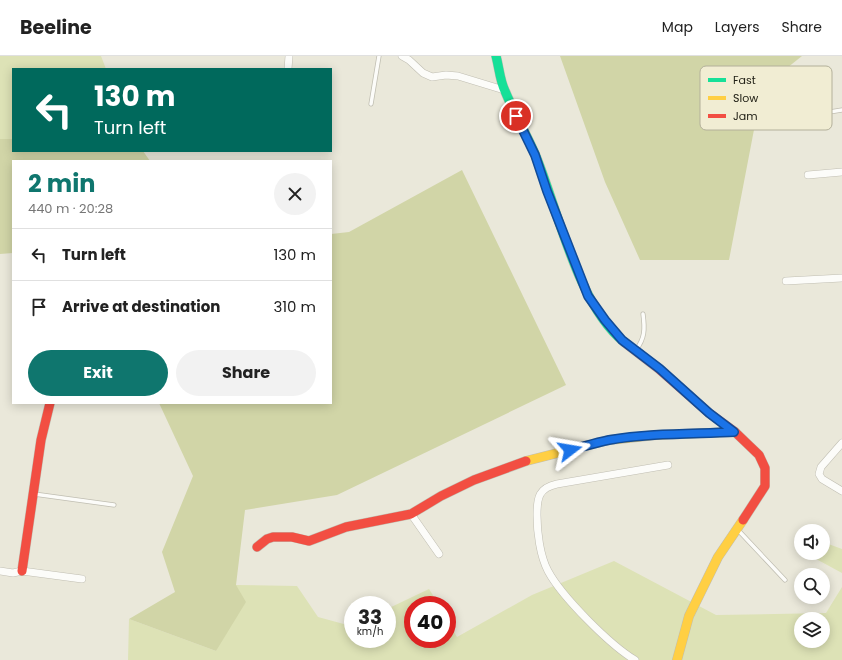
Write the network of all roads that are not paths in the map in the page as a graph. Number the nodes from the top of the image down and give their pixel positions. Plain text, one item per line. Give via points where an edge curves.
1 (289, 56) edge
2 (379, 56) edge
3 (402, 56) edge
4 (496, 56) edge
5 (288, 68) edge
6 (504, 90) junction
7 (371, 104) dead end
8 (842, 110) edge
9 (832, 112) edge
10 (842, 172) edge
11 (808, 175) dead end
12 (842, 278) edge
13 (786, 282) dead end
14 (642, 314) dead end
15 (636, 351) junction
16 (50, 404) edge
17 (734, 432) junction
18 (842, 443) edge
19 (668, 465) dead end
20 (842, 491) edge
21 (33, 494) junction
22 (114, 505) dead end
23 (411, 514) junction
24 (737, 528) junction
25 (256, 547) dead end
26 (439, 554) dead end
27 (0, 571) edge
28 (22, 571) junction
29 (82, 579) dead end
30 (785, 580) dead end
31 (635, 660) edge
32 (677, 660) edge

1 - 5 street
2 - 7 lane
3 - 6 street via 432,77 458,76
4 - 6 street
6 - 15 street via 535,155 588,296 622,340
8 - 9 lane
10 - 11 street
12 - 13 street
14 - 15 lane via 643,342
15 - 17 street
16 - 21 street via 41,440
17 - 23 street via 609,440 514,464 441,496
17 - 24 street via 759,455 766,473 765,486
18 - 20 street via 821,467 819,474 822,479
19 - 31 street via 557,484 545,488 539,498 537,527 548,571 571,601 622,652
21 - 22 lane
21 - 28 street
23 - 25 street via 346,527 316,540 273,537
23 - 26 street
24 - 30 lane
24 - 32 street via 718,557 689,616
27 - 28 street
28 - 29 street

